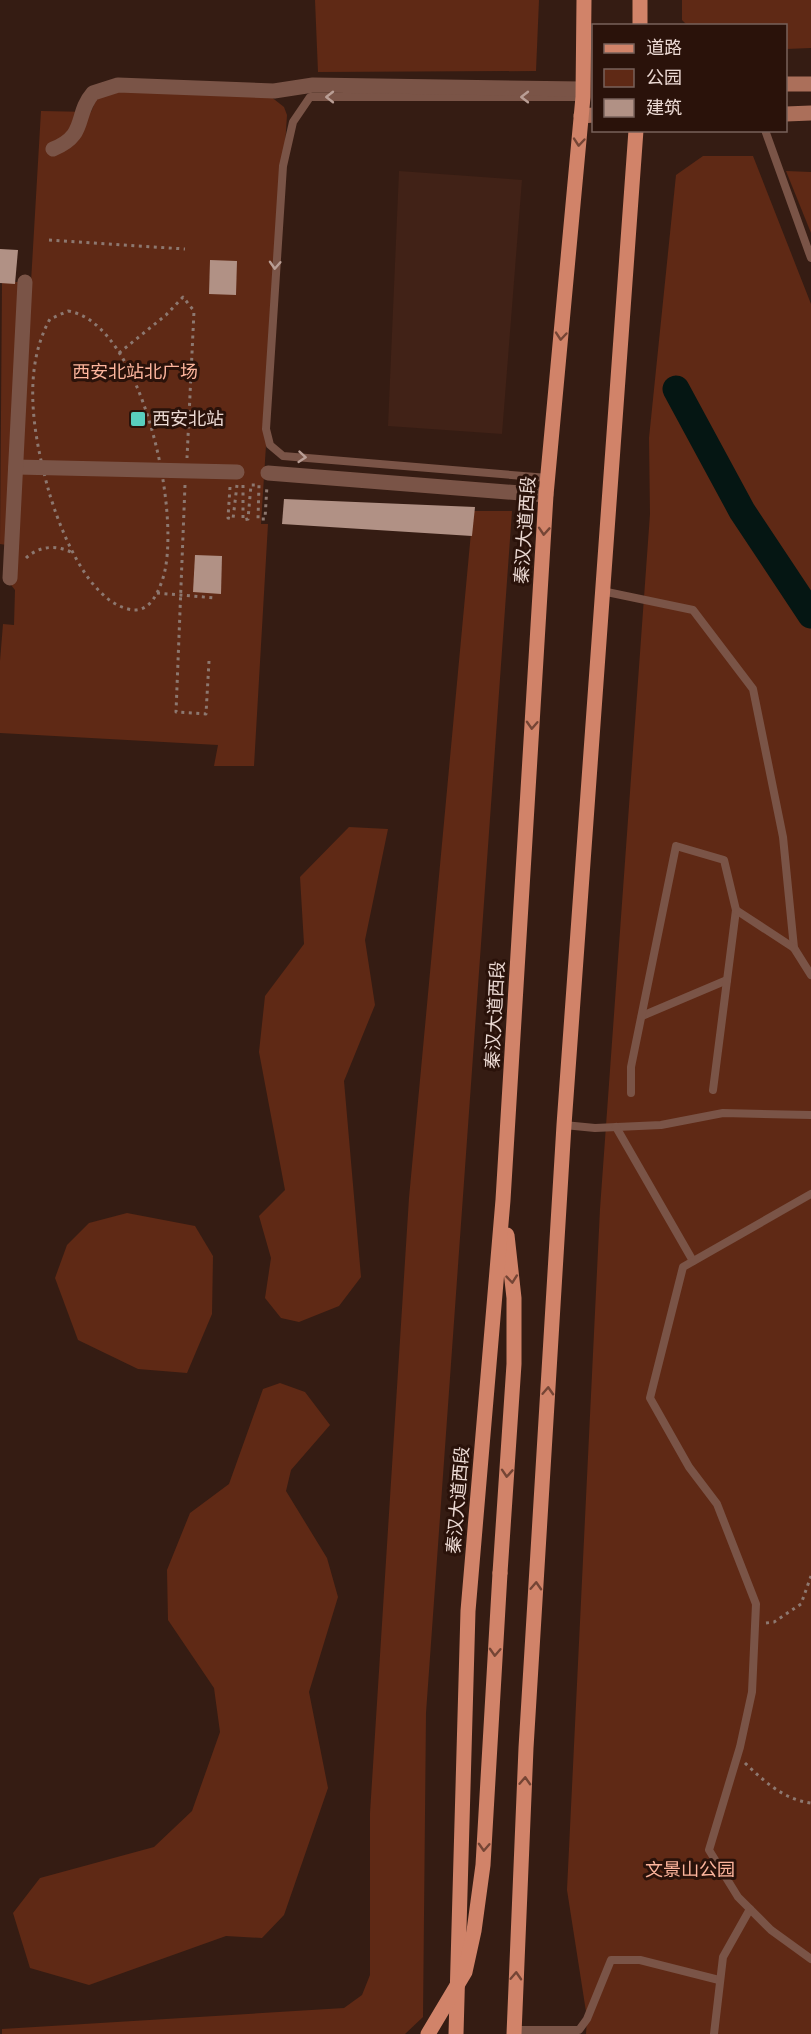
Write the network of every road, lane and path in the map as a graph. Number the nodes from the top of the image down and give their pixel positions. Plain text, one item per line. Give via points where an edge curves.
1 (584, 0) edge
2 (640, 0) edge
3 (640, 24) edge
4 (787, 84) edge
5 (811, 84) edge
6 (586, 93) edge
7 (811, 113) edge
8 (787, 114) edge
9 (587, 116) edge
10 (636, 132) edge
11 (766, 132) edge
12 (53, 149) dead end
13 (49, 240) dead end
14 (185, 249) dead end
15 (811, 258) edge
16 (26, 282) dead end
17 (119, 353) dead end
18 (16, 467) junction
19 (186, 472) junction
20 (233, 473) joint
21 (268, 473) joint
22 (548, 478) junction
23 (546, 495) junction
24 (74, 554) dead end
25 (24, 560) dead end
26 (10, 579) dead end
27 (602, 591) junction
28 (158, 592) dead end
29 (180, 594) junction
30 (215, 598) dead end
31 (209, 661) dead end
32 (736, 910) junction
33 (794, 948) junction
34 (811, 975) edge
35 (727, 980) junction
36 (642, 1016) junction
37 (713, 1090) dead end
38 (631, 1093) dead end
39 (811, 1115) edge
40 (564, 1125) junction
41 (616, 1127) junction
42 (811, 1194) edge
43 (503, 1200) junction
44 (693, 1261) junction
45 (811, 1576) edge
46 (755, 1624) junction
47 (744, 1762) dead end
48 (811, 1803) edge
49 (750, 1909) junction
50 (811, 1959) edge
51 (719, 1980) junction
52 (514, 2032) edge
53 (428, 2034) edge
54 (456, 2034) edge
55 (714, 2034) edge

1 - 6 main road, 秦汉大道西段
2 - 3 main road
4 - 5 street
6 - 9 main road, 秦汉大道西段
6 - 12 street via 313,85 274,91 118,85 93,93 77,133
6 -> 22 lane via 310,97 293,122 279,195 266,429 270,445 283,456
7 - 8 street
9 -> 22 main road, 秦汉大道西段
10 - 27 main road
11 - 15 lane
13 - 14 path
16 - 18 street
17 - 19 path via 183,297 194,311
18 - 19 street
18 - 26 street
19 - 20 street
19 - 29 path
20 - 21 path via 228,518 233,519 237,485 243,485 243,520 248,519 251,485 260,485 258,519 265,519
21 - 23 street
22 - 23 main road, 秦汉大道西段
23 -> 43 main road, 秦汉大道西段
24 - 25 path via 50,547 32,552
27 - 33 lane via 693,610 753,690 783,837
27 - 40 main road
28 - 29 path
29 - 30 path
29 - 31 path via 176,712 206,714
32 - 33 lane
32 - 35 lane
32 - 36 lane via 724,860 676,846
33 - 34 lane
35 - 36 lane
35 - 37 lane
36 - 38 lane via 631,1067
39 - 41 lane via 723,1113 661,1125
40 - 41 lane
52 -> 40 main road via 526,1748
41 - 44 lane
42 - 44 lane
43 -> 53 main road, bridge via 514,1298 514,1364 483,1865 465,1972
43 - 54 main road, 秦汉大道西段 via 468,1611
44 - 46 lane via 683,1267 650,1398 690,1467 717,1504 756,1604
45 - 46 path via 801,1604 774,1622
46 - 49 lane via 752,1692 709,1850 738,1898
47 - 48 path via 769,1786 798,1801
49 - 50 lane
49 - 51 lane via 723,1957
51 - 52 lane via 640,1960 611,1960 579,2030
51 - 55 lane

